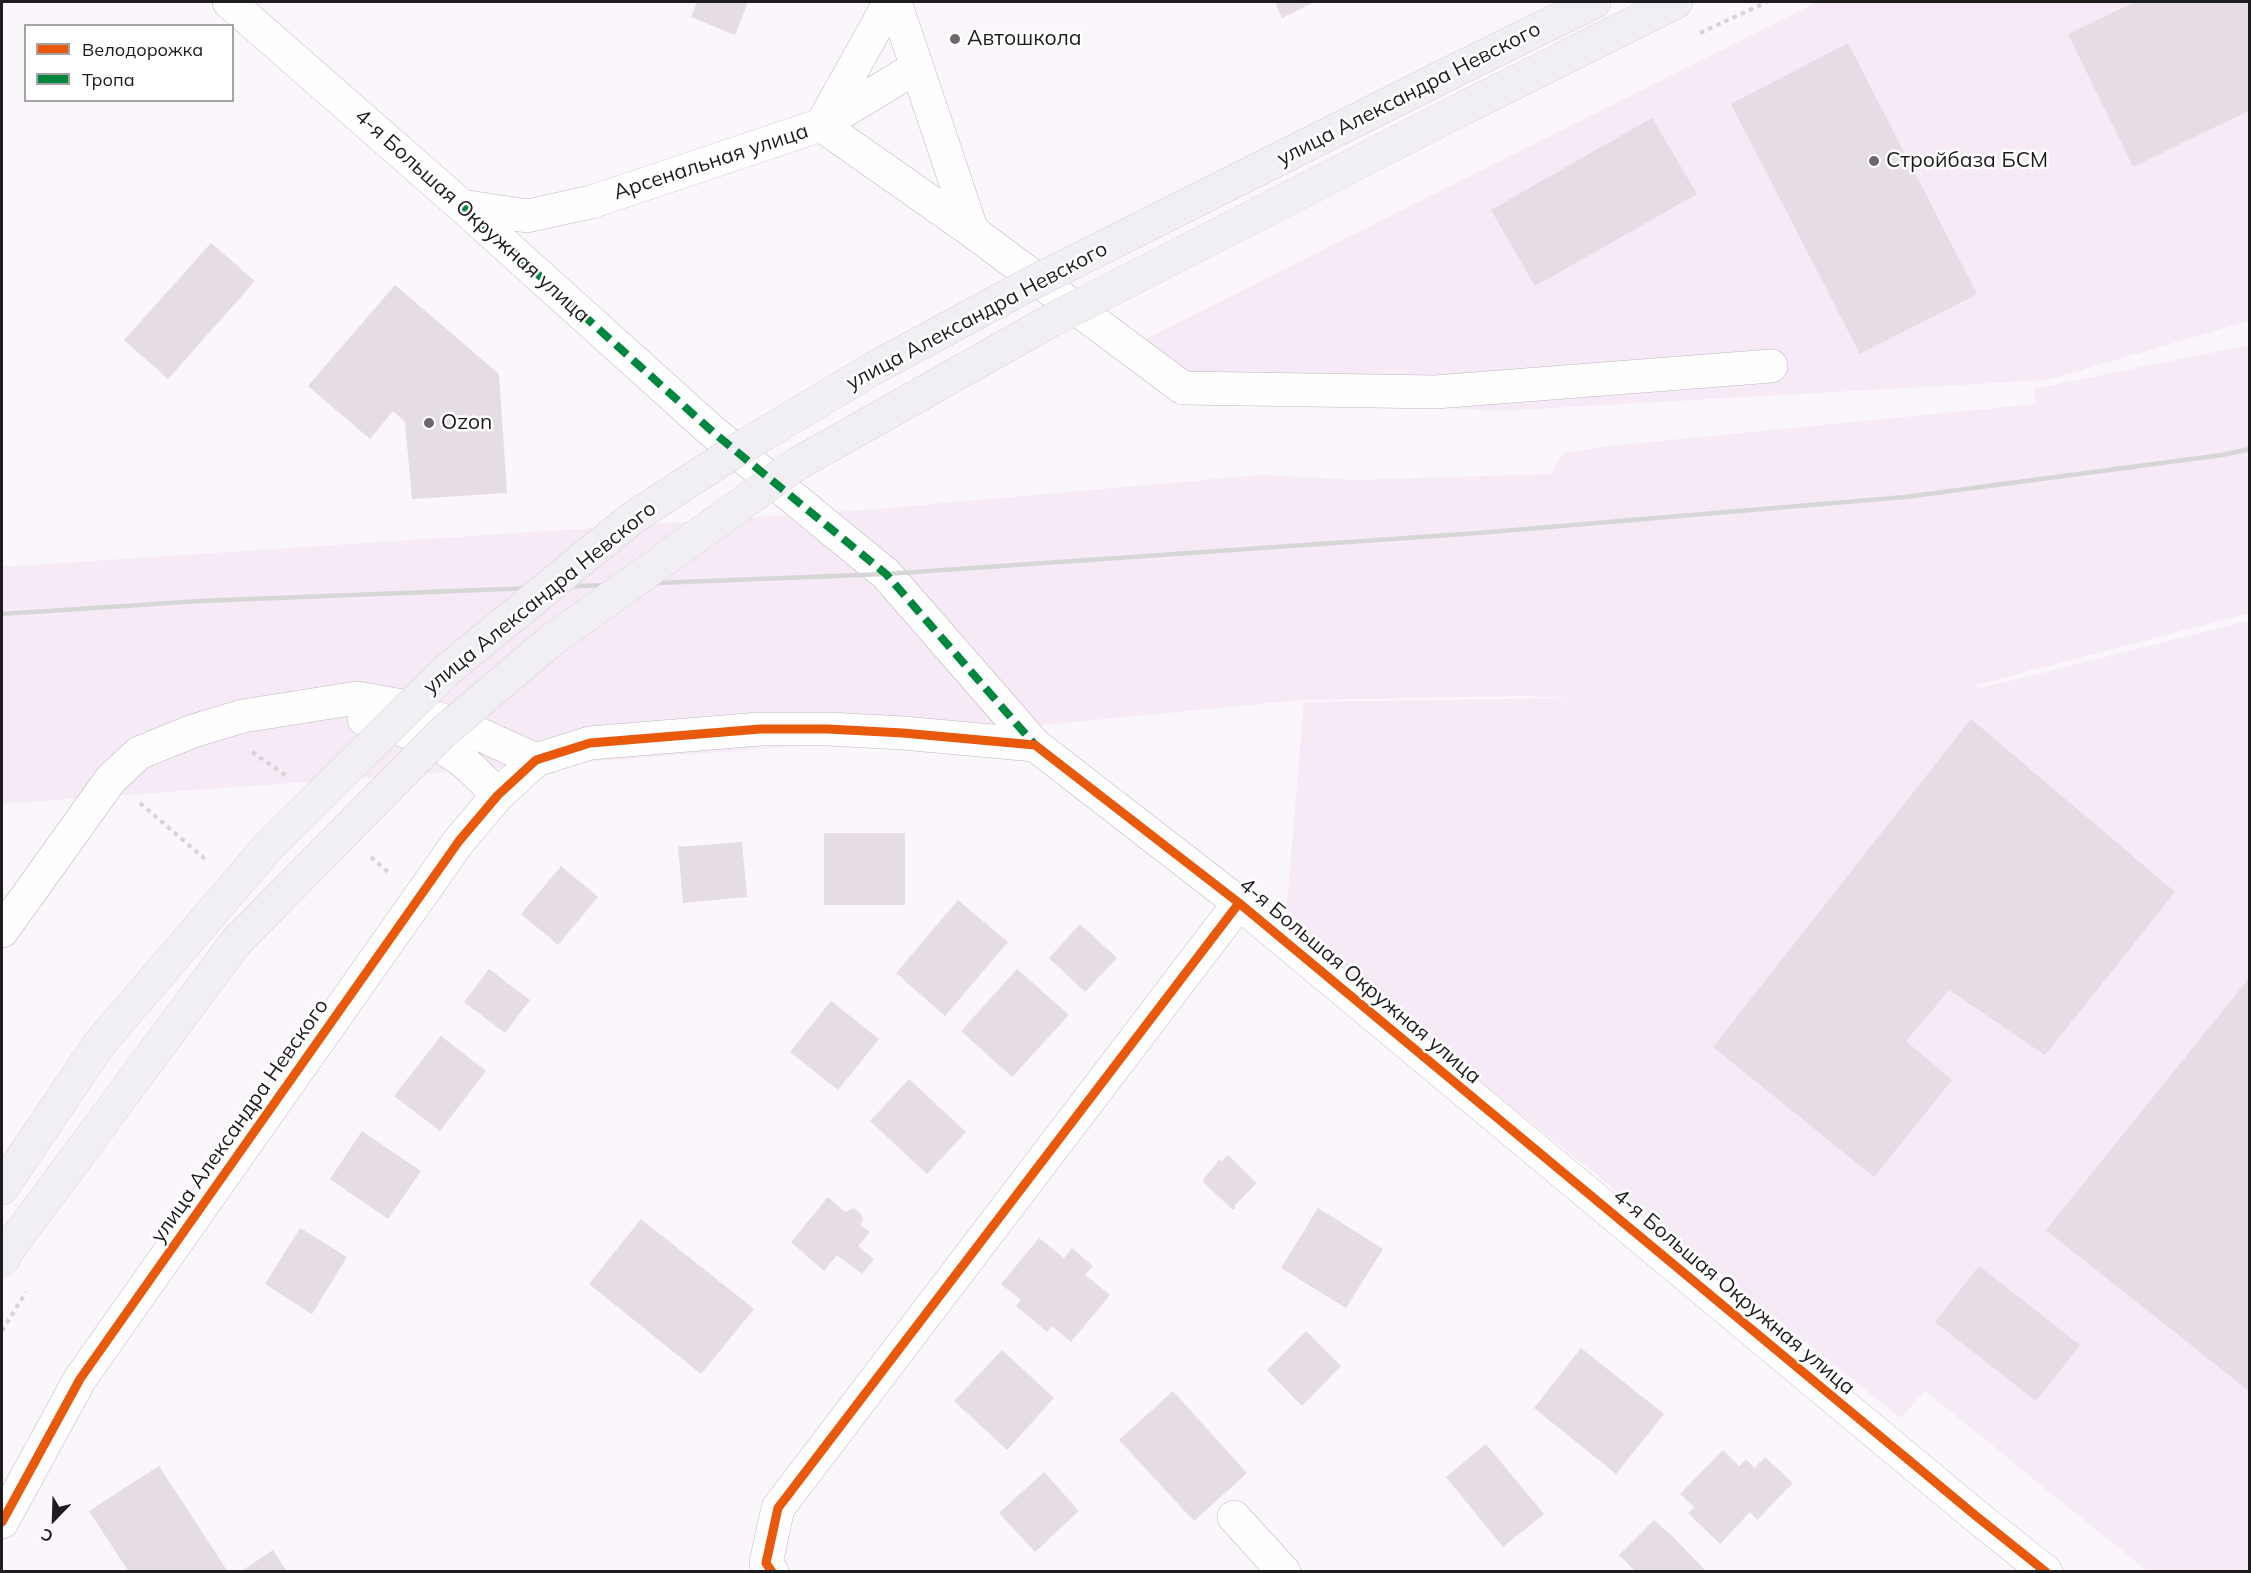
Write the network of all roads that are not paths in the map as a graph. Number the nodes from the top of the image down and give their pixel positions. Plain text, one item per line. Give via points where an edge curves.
1 (229, 2) edge
2 (890, 2) edge
3 (895, 2) edge
4 (1594, 2) edge
5 (1676, 2) edge
6 (917, 67) junction
7 (821, 125) junction
8 (462, 206) junction
9 (972, 231) junction
10 (1771, 366) dead end
11 (292, 706) junction
12 (1035, 745) junction
13 (536, 760) junction
14 (498, 795) junction
15 (1239, 903) junction
16 (2, 931) edge
17 (2, 1188) edge
18 (2, 1262) edge
19 (1234, 1517) dead end
20 (2, 1522) edge
21 (772, 1572) edge
22 (1284, 1572) edge
23 (2046, 1572) edge

1 - 8 street, 4-я Большая Окружная улица
2 - 7 street, Арсенальная улица
3 - 6 street
4 - 17 main road, улица Александра Невского, bridge via 1038,280 874,368 631,519 446,671 268,847 100,1043
5 - 18 main road, bridge via 1052,320 796,464 552,640 442,733 236,942
6 - 7 street
6 - 9 street
7 - 8 street, Арсенальная улица via 581,204 527,216
7 - 9 street
8 - 12 street, 4-я Большая Окружная улица via 714,433 886,574
9 - 10 street via 1183,388 1435,393
11 - 13 street, улица Александра Невского via 357,698 408,708
11 - 14 street, улица Александра Невского via 351,715 403,730 448,750
11 - 16 street, улица Александра Невского via 193,731 139,753 111,779
12 - 13 street via 903,733 760,729 590,743
12 - 15 street, 4-я Большая Окружная улица
13 - 14 street, улица Александра Невского
14 - 20 street, улица Александра Невского via 459,841 80,1379
15 - 21 street via 778,1508 766,1563
15 - 23 street, 4-я Большая Окружная улица
19 - 22 street

